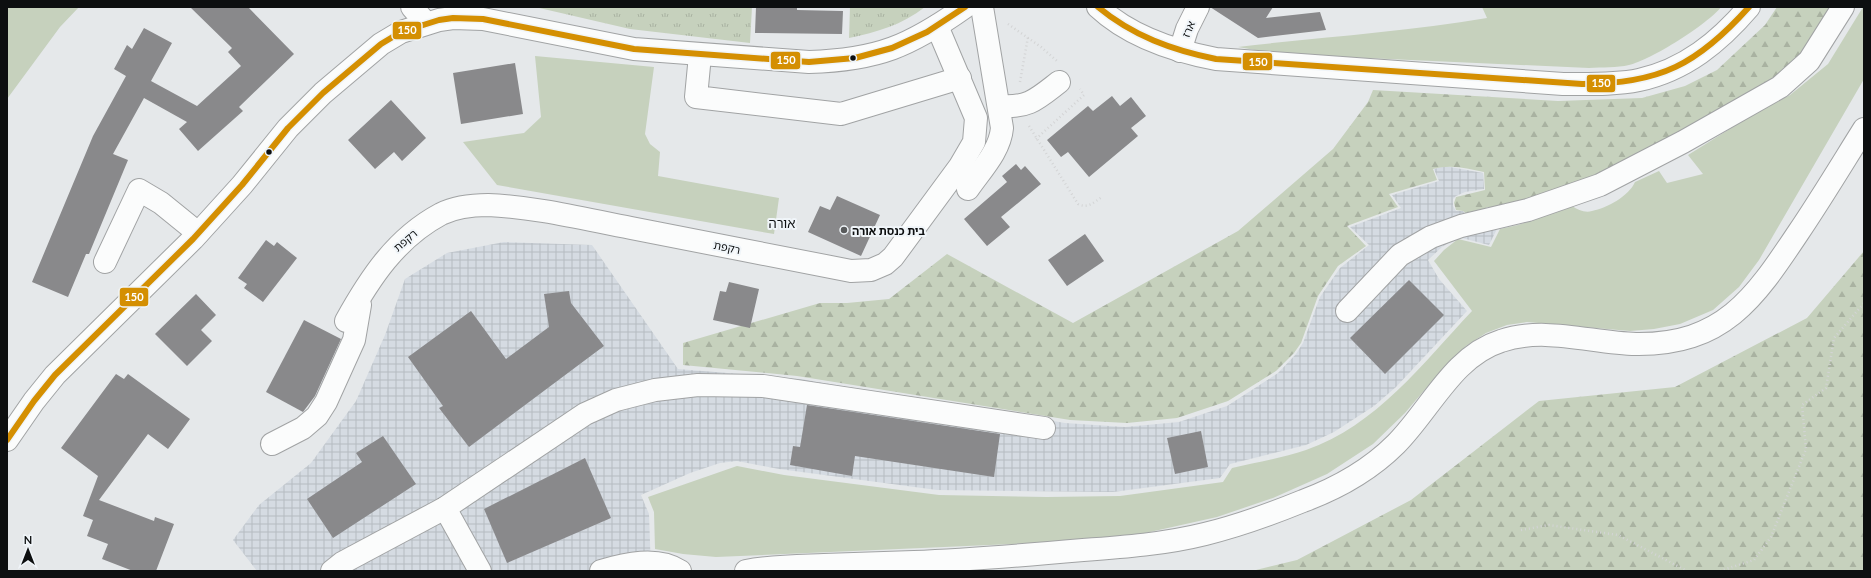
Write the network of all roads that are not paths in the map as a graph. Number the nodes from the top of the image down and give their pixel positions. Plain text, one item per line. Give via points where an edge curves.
1 (958, 7) edge
2 (965, 7) edge
3 (982, 7) edge
4 (1098, 7) edge
5 (1198, 7) edge
6 (1749, 7) edge
7 (1843, 7) edge
8 (419, 15) edge
9 (502, 15) edge
10 (937, 26) junction
11 (1180, 51) junction
12 (700, 55) junction
13 (960, 78) junction
14 (1059, 82) dead end
15 (1013, 106) junction
16 (1864, 130) edge
17 (968, 189) dead end
18 (198, 233) junction
19 (105, 262) dead end
20 (363, 292) junction
21 (1347, 312) dead end
22 (346, 321) dead end
23 (1044, 428) dead end
24 (7, 440) edge
25 (272, 444) dead end
26 (445, 508) junction
27 (332, 571) edge
28 (480, 571) edge
29 (601, 571) edge
30 (680, 571) edge
31 (746, 571) edge

1 - 10 street
2 - 10 street
3 - 15 street
4 - 11 street via 1130,30 1151,41
5 - 11 street, ארז
6 - 11 street via 1733,26 1705,51 1676,68 1640,80 1604,83 1563,84 1236,62
7 - 21 street via 1809,61 1780,87 1600,185 1528,210 1431,236 1400,255
8 - 9 street via 468,18
8 - 18 street via 317,98
9 - 12 street via 609,46
10 - 12 street via 895,49 846,60 809,62
10 - 13 street, רקפת
12 - 13 street via 696,97 841,114
13 - 20 street, רקפת via 976,118 974,142 960,166 897,253 876,269 851,271 564,215 489,205 468,206 442,214 410,235 388,256
14 - 15 street via 1035,101
15 - 17 street via 1002,118 1002,137 998,146
16 - 31 street via 1774,269 1749,300 1726,320 1681,341 1658,344 1628,344 1540,336 1520,337 1486,347 1468,359 1398,443 1374,465 1347,482 1304,501 1205,534 1155,544 934,561 788,566
18 - 19 street via 162,203 139,190
18 - 24 street via 55,375
20 - 22 street, רקפת
20 - 25 street via 354,340 326,402 317,416 303,428
23 - 26 street via 763,386 676,387 635,394 600,406
26 - 27 street via 342,563
26 - 28 street
29 - 30 street via 658,563

